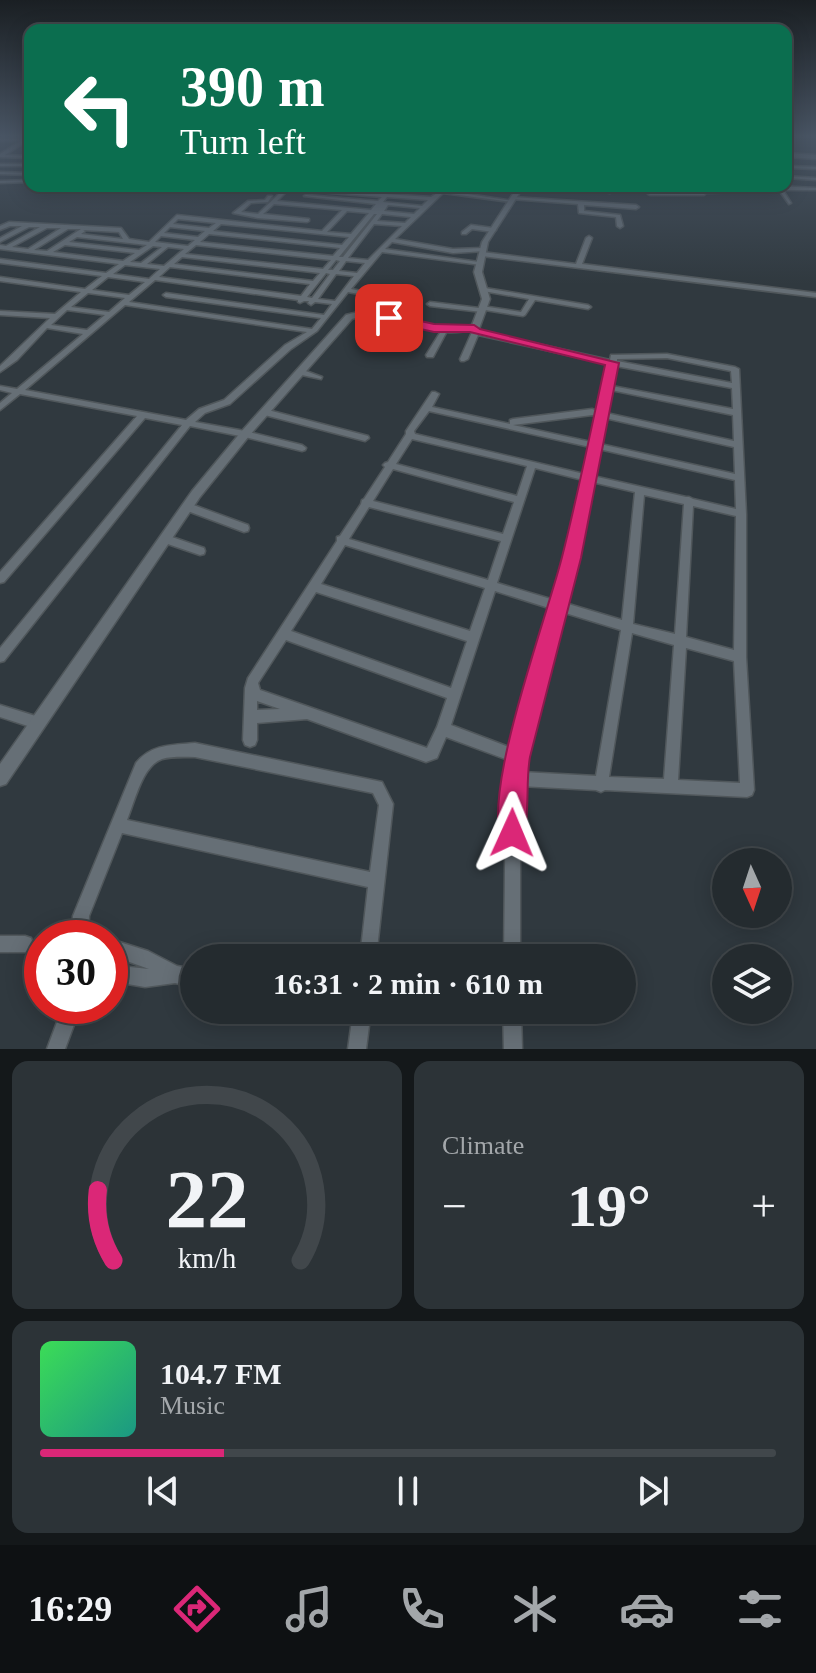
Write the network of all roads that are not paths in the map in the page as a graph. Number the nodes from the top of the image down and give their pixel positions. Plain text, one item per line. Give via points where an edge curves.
1 (10, 186) edge
2 (792, 188) edge
3 (816, 189) edge
4 (2, 190) dead end
5 (283, 192) edge
6 (310, 192) edge
7 (351, 192) edge
8 (441, 192) edge
9 (450, 192) edge
10 (517, 192) edge
11 (703, 192) edge
12 (782, 192) edge
13 (650, 194) dead end
14 (389, 195) junction
15 (306, 196) junction
16 (433, 198) junction
17 (270, 200) junction
18 (512, 200) junction
19 (383, 203) junction
20 (789, 203) dead end
21 (297, 204) junction
22 (581, 204) junction
23 (320, 207) junction
24 (421, 207) junction
25 (636, 207) dead end
26 (346, 209) junction
27 (371, 212) junction
28 (380, 213) junction
29 (258, 216) junction
30 (414, 216) junction
31 (285, 218) junction
32 (307, 220) junction
33 (220, 222) junction
34 (373, 222) junction
35 (28, 225) junction
36 (48, 225) junction
37 (169, 225) junction
38 (405, 225) junction
39 (69, 226) junction
40 (91, 226) junction
41 (620, 226) dead end
42 (0, 228) edge
43 (493, 230) junction
44 (209, 231) junction
45 (298, 231) junction
46 (323, 233) junction
47 (464, 233) dead end
48 (160, 234) junction
49 (77, 235) junction
50 (351, 236) junction
51 (589, 238) dead end
52 (0, 240) edge
53 (127, 240) junction
54 (390, 240) junction
55 (288, 241) junction
56 (64, 243) junction
57 (152, 243) junction
58 (194, 243) junction
59 (168, 245) junction
60 (357, 245) junction
61 (344, 246) junction
62 (3, 248) edge
63 (381, 249) junction
64 (28, 251) junction
65 (141, 252) junction
66 (277, 252) junction
67 (48, 253) junction
68 (179, 255) junction
69 (481, 256) junction
70 (333, 258) junction
71 (346, 260) junction
72 (0, 261) edge
73 (9, 262) junction
74 (126, 262) junction
75 (369, 262) junction
76 (266, 264) junction
77 (579, 264) junction
78 (29, 265) junction
79 (142, 265) junction
80 (167, 266) junction
81 (200, 269) junction
82 (325, 271) junction
83 (336, 272) junction
84 (358, 275) junction
85 (107, 276) junction
86 (1, 280) edge
87 (152, 280) junction
88 (183, 282) junction
89 (314, 283) junction
90 (325, 284) junction
91 (347, 288) junction
92 (485, 290) junction
93 (87, 291) junction
94 (816, 295) edge
95 (534, 297) junction
96 (303, 298) junction
97 (314, 299) junction
98 (128, 300) junction
99 (336, 303) junction
100 (413, 303) dead end
101 (430, 304) dead end
102 (588, 307) dead end
103 (65, 308) junction
104 (482, 309) junction
105 (291, 312) junction
106 (0, 313) edge
107 (111, 314) junction
108 (301, 314) junction
109 (57, 316) junction
110 (325, 317) junction
111 (45, 326) junction
112 (445, 329) junction
113 (475, 330) junction
114 (314, 331) junction
115 (87, 332) junction
116 (430, 355) dead end
117 (464, 359) dead end
118 (613, 363) junction
119 (0, 370) edge
120 (300, 372) junction
121 (318, 377) dead end
122 (736, 386) junction
123 (606, 387) junction
124 (0, 388) edge
125 (17, 392) junction
126 (435, 394) dead end
127 (0, 407) edge
128 (427, 408) junction
129 (264, 412) junction
130 (738, 413) junction
131 (601, 414) junction
132 (142, 416) junction
133 (503, 423) junction
134 (187, 424) junction
135 (245, 434) junction
136 (410, 435) junction
137 (365, 438) dead end
138 (595, 443) junction
139 (739, 445) junction
140 (302, 448) dead end
141 (532, 464) junction
142 (388, 465) junction
143 (587, 477) junction
144 (740, 478) junction
145 (640, 489) junction
146 (520, 500) junction
147 (689, 500) junction
148 (365, 502) junction
149 (188, 507) junction
150 (741, 514) junction
151 (244, 528) dead end
152 (166, 539) junction
153 (507, 539) junction
154 (341, 540) junction
155 (200, 551) dead end
156 (0, 579) edge
157 (491, 585) junction
158 (312, 586) junction
159 (558, 605) junction
160 (627, 627) junction
161 (282, 633) junction
162 (474, 638) junction
163 (679, 641) junction
164 (0, 657) edge
165 (740, 657) junction
166 (251, 688) junction
167 (454, 695) junction
168 (0, 711) edge
169 (309, 714) junction
170 (251, 717) junction
171 (37, 723) junction
172 (443, 729) junction
173 (250, 740) dead end
174 (517, 757) junction
175 (0, 778) edge
176 (513, 779) junction
177 (601, 785) junction
178 (671, 786) junction
179 (118, 825) junction
180 (377, 881) junction
181 (81, 920) edge
182 (0, 944) edge
183 (24, 944) edge
184 (370, 944) edge
185 (512, 944) edge
186 (128, 953) edge
187 (175, 974) junction
188 (180, 975) edge
189 (128, 976) edge
190 (65, 1024) edge
191 (356, 1024) edge
192 (512, 1024) edge
193 (56, 1049) edge
194 (357, 1049) edge
195 (513, 1049) edge

1 - 4 street
2 - 3 street
5 - 17 street
6 - 15 street
7 - 14 street
8 - 16 street
9 - 18 street
10 - 18 street
11 - 13 street
12 - 20 street
14 - 16 street
14 - 19 street
15 - 19 street
15 - 21 street
16 - 24 street
17 - 21 street
17 - 29 street
17 - 29 street via 250,202 236,212
18 - 22 street
18 - 43 street
19 - 24 street
19 - 27 street
19 - 28 street
21 - 23 street
21 - 31 street
22 - 25 street
22 - 41 street via 581,212 618,216
23 - 26 street
23 - 32 street
24 - 30 street
26 - 27 street
26 - 46 street
27 - 28 street
27 - 50 street
28 - 30 street
28 - 34 street
29 - 31 street
30 - 38 street
31 - 32 street
32 - 45 street
33 - 37 street via 180,216
33 - 44 street
33 - 45 street
34 - 38 street
34 - 60 street
35 - 36 street
35 - 42 street
35 - 52 street
36 - 39 street
36 - 62 street
37 - 44 street
37 - 48 street
38 - 54 street
39 - 40 street
39 - 64 street
40 - 49 street
40 - 53 street via 122,230
43 - 47 street via 471,227
43 - 69 street
44 - 55 street
44 - 58 street
45 - 46 street
45 - 55 street
46 - 50 street
48 - 57 street
48 - 58 street
49 - 53 street
49 - 56 street
50 - 61 street
51 - 77 street
53 - 57 street
54 - 63 street
54 - 69 street
55 - 61 street
55 - 66 street
56 - 65 street
56 - 67 street
57 - 59 street
57 - 65 street
58 - 59 street
58 - 66 street
58 - 68 street
59 - 79 street
60 - 61 street
60 - 63 street
60 - 71 street
61 - 70 street
62 - 64 street
63 - 69 street
63 - 75 street
64 - 67 street
64 - 73 street
65 - 74 street
66 - 70 street
66 - 76 street
67 - 74 street
67 - 78 street
68 - 76 street
68 - 80 street
69 - 77 street
69 - 92 street via 479,276
70 - 71 street
70 - 82 street
71 - 75 street
71 - 83 street
72 - 73 street
73 - 78 street
74 - 79 street
74 - 85 street
75 - 84 street
76 - 82 street
77 - 94 street
78 - 85 street
78 - 86 street
79 - 80 street
80 - 81 street
80 - 87 street
81 - 88 street
81 - 89 street
82 - 83 street
82 - 89 street
83 - 84 street
83 - 90 street
84 - 91 street
85 - 87 street
85 - 93 street
86 - 93 street
87 - 88 street
87 - 98 street
88 - 96 street
88 - 105 street via 163,297
89 - 96 street
90 - 91 street
90 - 97 street
91 - 99 street
91 - 100 street
92 - 95 street
92 - 104 street
93 - 98 street
93 - 103 street
95 - 102 street
95 - 104 street via 523,314
96 - 97 street
96 - 105 street
97 - 99 street
97 - 108 street
98 - 107 street
98 - 114 street
99 - 110 street
101 - 104 street
103 - 107 street
103 - 109 street
104 - 113 street
105 - 108 street
106 - 109 street
107 - 115 street
108 - 110 street
109 - 111 street
110 - 114 street
111 - 115 street
111 - 119 street
112 - 113 street
112 - 116 street
112 - 120 street via 355,313
113 - 117 street
113 - 118 street
114 - 134 street via 288,347 227,402 202,411
115 - 125 street
118 - 122 street
118 - 122 street via 614,357 667,356 735,369
118 - 123 street
120 - 121 street
120 - 129 street
122 - 130 street
123 - 130 street
123 - 131 street
124 - 125 street
125 - 127 street
125 - 132 street
126 - 128 street
128 - 133 street
128 - 136 street
129 - 135 street
129 - 137 street
130 - 139 street
131 - 133 street
131 - 138 street
131 - 139 street
132 - 134 street
132 - 156 street
133 - 138 street
134 - 135 street
134 - 164 street
135 - 140 street
135 - 149 street
136 - 141 street
136 - 142 street
138 - 143 street
138 - 144 street
139 - 144 street
141 - 143 street
141 - 146 street
142 - 146 street
142 - 148 street
143 - 145 street
143 - 159 street
144 - 150 street
145 - 147 street
145 - 160 street
146 - 153 street
147 - 150 street
147 - 163 street
148 - 153 street
148 - 154 street
149 - 151 street
149 - 152 street
150 - 165 street
152 - 155 street
152 - 171 street
153 - 157 street
154 - 157 street
154 - 158 street
157 - 159 street
157 - 162 street
158 - 161 street
158 - 162 street
159 - 160 street
159 - 174 street
160 - 163 street
160 - 177 street
161 - 166 street
161 - 167 street
162 - 167 street
163 - 165 street
163 - 178 street
165 - 178 street via 747,790
166 - 169 street
166 - 170 street
167 - 172 street
168 - 171 street
169 - 170 street
169 - 172 street via 426,755
170 - 173 street
171 - 175 street
172 - 174 street
174 - 176 street
176 - 177 street
176 - 185 street
177 - 178 street
179 - 180 street
179 - 180 street via 141,768 163,752 208,751 366,783 377,787 386,804
179 - 181 street
180 - 184 street
182 - 183 street
186 - 187 street
187 - 188 street
187 - 189 street
190 - 193 street
191 - 194 street
192 - 195 street

